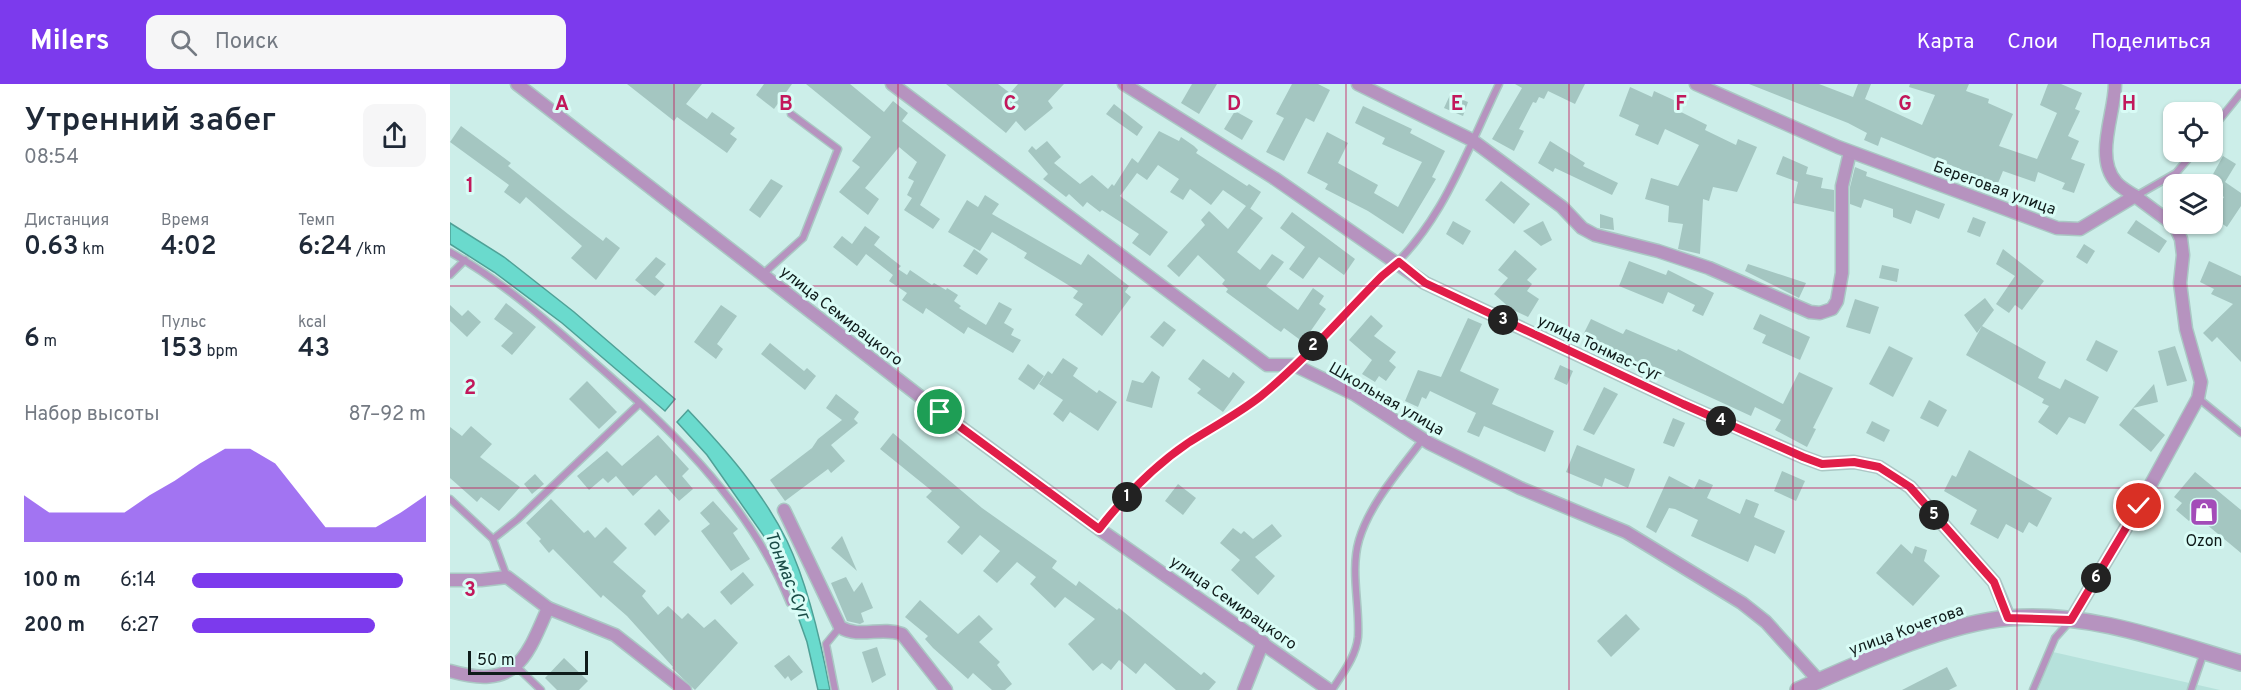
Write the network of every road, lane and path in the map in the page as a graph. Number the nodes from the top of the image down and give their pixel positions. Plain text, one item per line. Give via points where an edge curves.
1 (517, 84) edge
2 (892, 84) edge
3 (1124, 84) edge
4 (1358, 84) edge
5 (1499, 84) edge
6 (1696, 84) edge
7 (2115, 84) edge
8 (2241, 93) edge
9 (791, 114) dead end
10 (2223, 115) edge
11 (1472, 140) junction
12 (1850, 152) junction
13 (2185, 162) edge
14 (2135, 196) junction
15 (450, 252) edge
16 (465, 260) junction
17 (1399, 262) junction
18 (763, 274) junction
19 (450, 275) edge
20 (1294, 365) junction
21 (2198, 398) junction
22 (639, 404) junction
23 (2241, 433) edge
24 (1423, 439) junction
25 (450, 499) edge
26 (784, 510) dead end
27 (1099, 529) junction
28 (493, 539) junction
29 (507, 577) junction
30 (450, 580) edge
31 (790, 603) dead end
32 (548, 608) junction
33 (2008, 618) junction
34 (2071, 620) junction
35 (840, 627) junction
36 (1263, 642) junction
37 (2204, 652) junction
38 (2241, 663) edge
39 (518, 668) junction
40 (450, 671) edge
41 (1819, 681) junction
42 (541, 690) edge
43 (685, 690) edge
44 (836, 690) edge
45 (946, 690) edge
46 (1244, 690) edge
47 (1331, 690) edge
48 (1798, 690) edge
49 (2033, 690) edge
50 (2191, 690) edge

1 - 18 street, улица Семирацкого
2 - 20 street, Школьная улица via 1267,364
3 - 17 street, улица Тонмас-Суг
4 - 11 street
5 - 11 lane
6 - 12 street, Береговая улица
7 - 14 street via 2106,157 2116,183
8 - 10 lane
9 - 18 lane via 838,149 803,238
11 - 12 street via 1595,235 1658,250 1709,268 1815,313 1832,309 1841,287 1842,186
11 - 17 lane via 1446,195
12 - 14 street, Береговая улица via 2057,228 2080,229
13 - 14 lane via 2176,173
14 - 21 street via 2175,226 2181,239 2180,283 2186,329 2201,382
15 - 16 lane
16 - 19 lane
16 - 22 lane via 537,312
17 - 20 lane
17 - 33 street, улица Тонмас-Суг via 1425,283 1803,457 1822,464 1854,462 1879,467 1910,487 1994,582
18 - 27 street, улица Семирацкого
20 - 24 street, Школьная улица via 1354,394
20 - 27 lane via 1236,416 1161,463
21 - 23 lane
21 - 34 street
22 - 28 lane
22 - 31 lane via 668,428 711,475 764,548
24 - 41 street, Школьная улица via 1520,488 1626,532 1742,603 1766,622
24 - 47 lane via 1371,513 1358,542 1358,638 1354,654
25 - 28 lane
26 - 35 street
27 - 36 street, улица Семирацкого
28 - 29 lane
29 - 30 street
29 - 32 street
32 - 39 street via 528,656
32 - 43 street via 615,635
33 - 34 street, улица Кочетова
33 - 41 street, улица Кочетова via 1972,623
34 - 37 street, улица Кочетова via 2119,628
34 - 49 lane via 2055,638
35 - 44 lane via 826,644
35 - 45 street via 849,632 892,630 902,634
36 - 46 street
36 - 47 street, улица Семирацкого
37 - 38 street, улица Кочетова
37 - 50 lane
39 - 40 street via 506,675 483,678
39 - 42 lane
41 - 48 street, улица Кочетова

